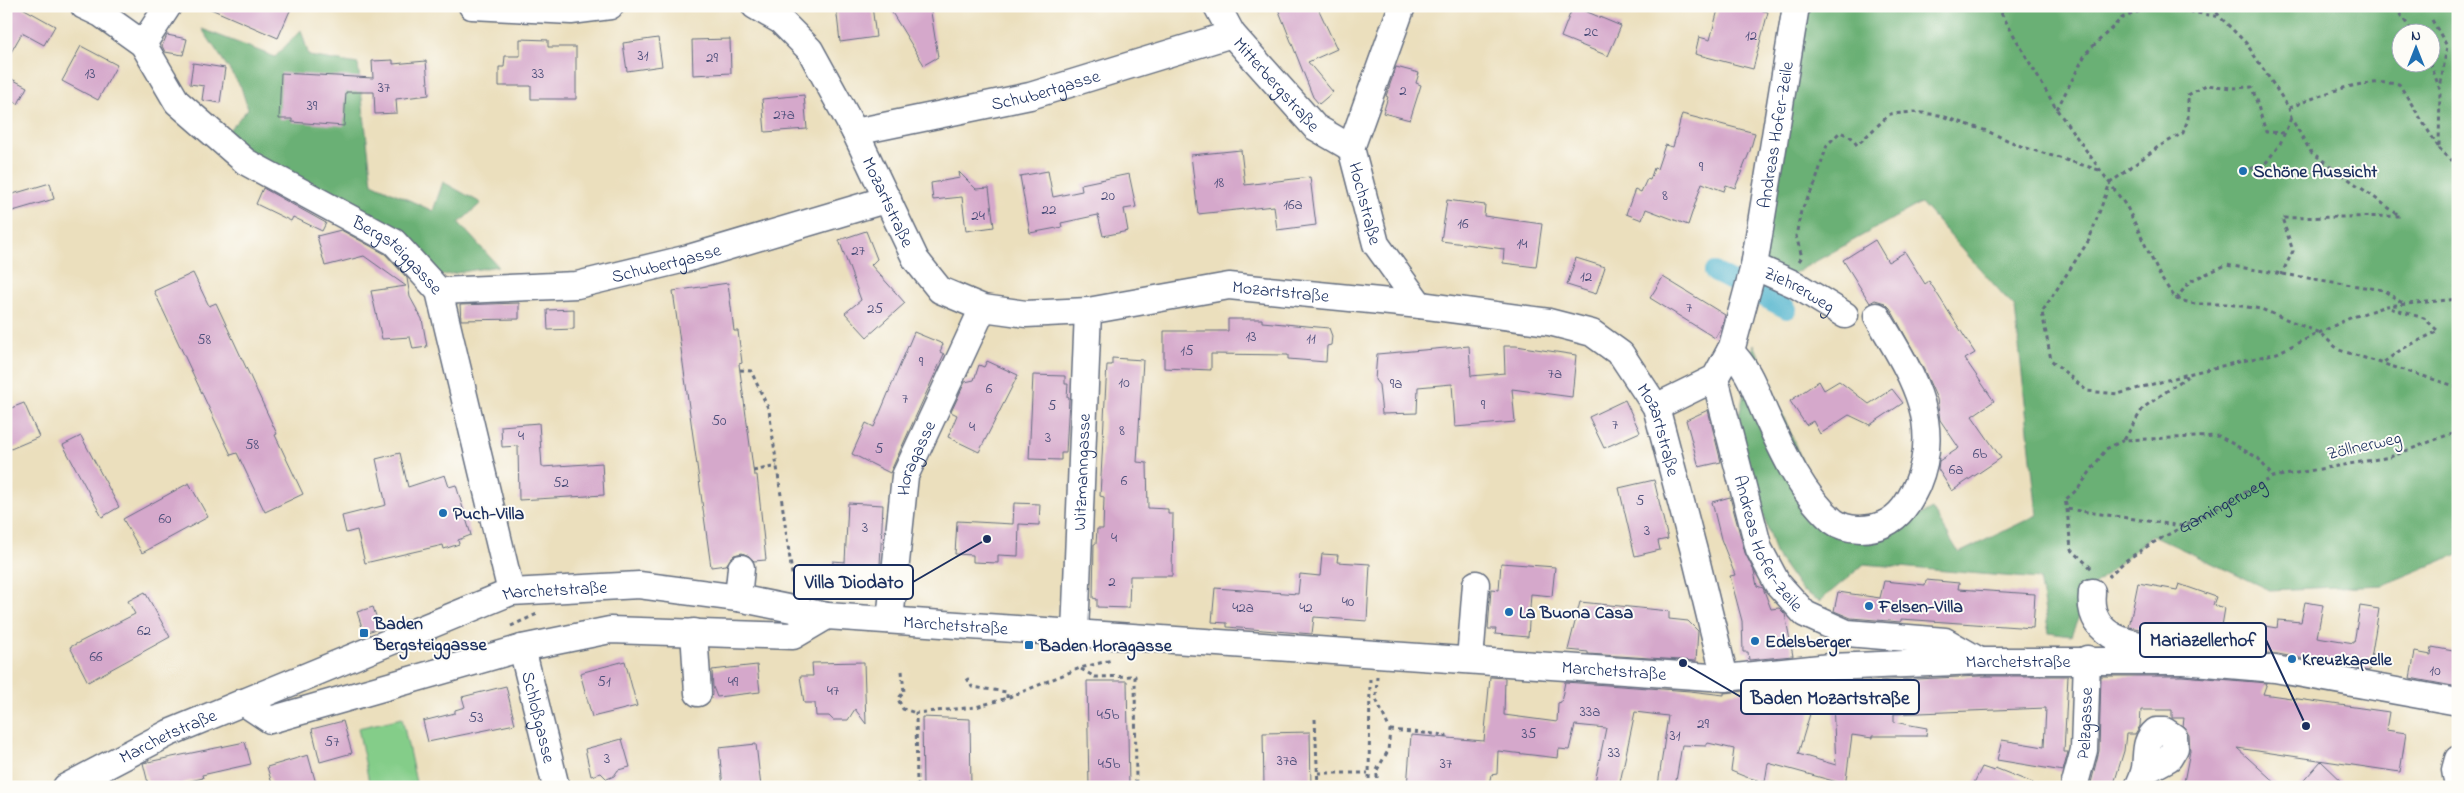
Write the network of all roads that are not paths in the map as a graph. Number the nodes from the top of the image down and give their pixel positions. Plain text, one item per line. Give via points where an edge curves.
1 (84, 6) edge
2 (168, 6) edge
3 (472, 6) edge
4 (610, 6) edge
5 (755, 6) edge
6 (1217, 6) edge
7 (1402, 6) edge
8 (1796, 6) edge
9 (571, 9) edge
10 (1232, 34) junction
11 (143, 44) junction
12 (855, 132) junction
13 (1351, 148) junction
14 (888, 199) junction
15 (1754, 266) junction
16 (439, 291) junction
17 (1420, 305) junction
18 (983, 308) junction
19 (1088, 311) junction
20 (1845, 316) dead end
21 (1877, 316) dead end
22 (1730, 351) junction
23 (1715, 378) junction
24 (1656, 407) junction
25 (741, 568) dead end
26 (1476, 584) dead end
27 (2100, 586) road end
28 (511, 592) junction
29 (738, 598) junction
30 (826, 616) junction
31 (890, 620) junction
32 (694, 632) junction
33 (1075, 634) junction
34 (513, 651) junction
35 (2087, 659) junction
36 (1470, 660) junction
37 (1980, 661) junction
38 (2183, 661) junction
39 (1725, 678) junction
40 (698, 693) dead end
41 (243, 702) junction
42 (2458, 702) edge
43 (66, 787) edge
44 (556, 787) edge
45 (2074, 787) edge

1 - 11 street, Bergsteiggasse
2 - 11 street
3 - 9 street
4 - 9 street
5 - 12 street, Mozartstraße via 781,20 810,50
6 - 10 street, Mitterbergstraße
7 - 13 street, Hochstraße
8 - 15 street, Andreas Hofer-Zeile
10 - 12 street, Schubertgasse via 1030,96
10 - 13 street, Mitterbergstraße via 1314,127
11 - 16 street, Bergsteiggasse via 177,102 246,162 394,242
12 - 14 street, Mozartstraße
13 - 17 street, Hochstraße via 1376,244
14 - 16 street, Schubertgasse via 689,258 577,285
14 - 18 street, Mozartstraße via 916,260 940,290
15 - 20 street, Ziehrerweg via 1796,285
15 - 22 street, Andreas Hofer-Zeile
16 - 28 street, Bergsteiggasse
17 - 19 street, Mozartstraße via 1229,286
17 - 24 street, Mozartstraße via 1549,322 1592,333 1621,354
18 - 19 street, Mozartstraße via 1026,314
18 - 31 street, Horagasse via 905,476
19 - 33 street, Witzmanngasse
21 - 22 street via 1914,381 1928,439 1919,480 1909,504 1893,520 1874,528 1852,528 1836,523 1820,509 1776,438 1745,366
22 - 23 street, Andreas Hofer-Zeile
23 - 24 street
23 - 37 street, Andreas Hofer-Zeile via 1759,549 1777,583 1805,614 1847,634 1945,642
24 - 39 street, Mozartstraße
25 - 29 street
26 - 36 street
27 - 38 street via 2091,604 2094,617 2106,632 2130,644 2181,650
28 - 29 street, Marchetstraße via 639,585
28 - 41 street, Marchetstraße
29 - 30 street, Marchetstraße
30 - 31 street, Marchetstraße
30 - 32 street via 793,636
31 - 33 street, Marchetstraße
32 - 34 street via 610,630
32 - 40 street
33 - 36 street, Marchetstraße
34 - 41 street via 270,720
34 - 44 street, Schloßgasse
35 - 37 street, Marchetstraße
35 - 38 street, Marchetstraße
35 - 45 street, Pelzgasse via 2084,750
36 - 39 street, Marchetstraße
37 - 39 street, Marchetstraße via 1830,667
38 - 42 street, Marchetstraße via 2275,669
41 - 43 street, Marchetstraße via 168,733

